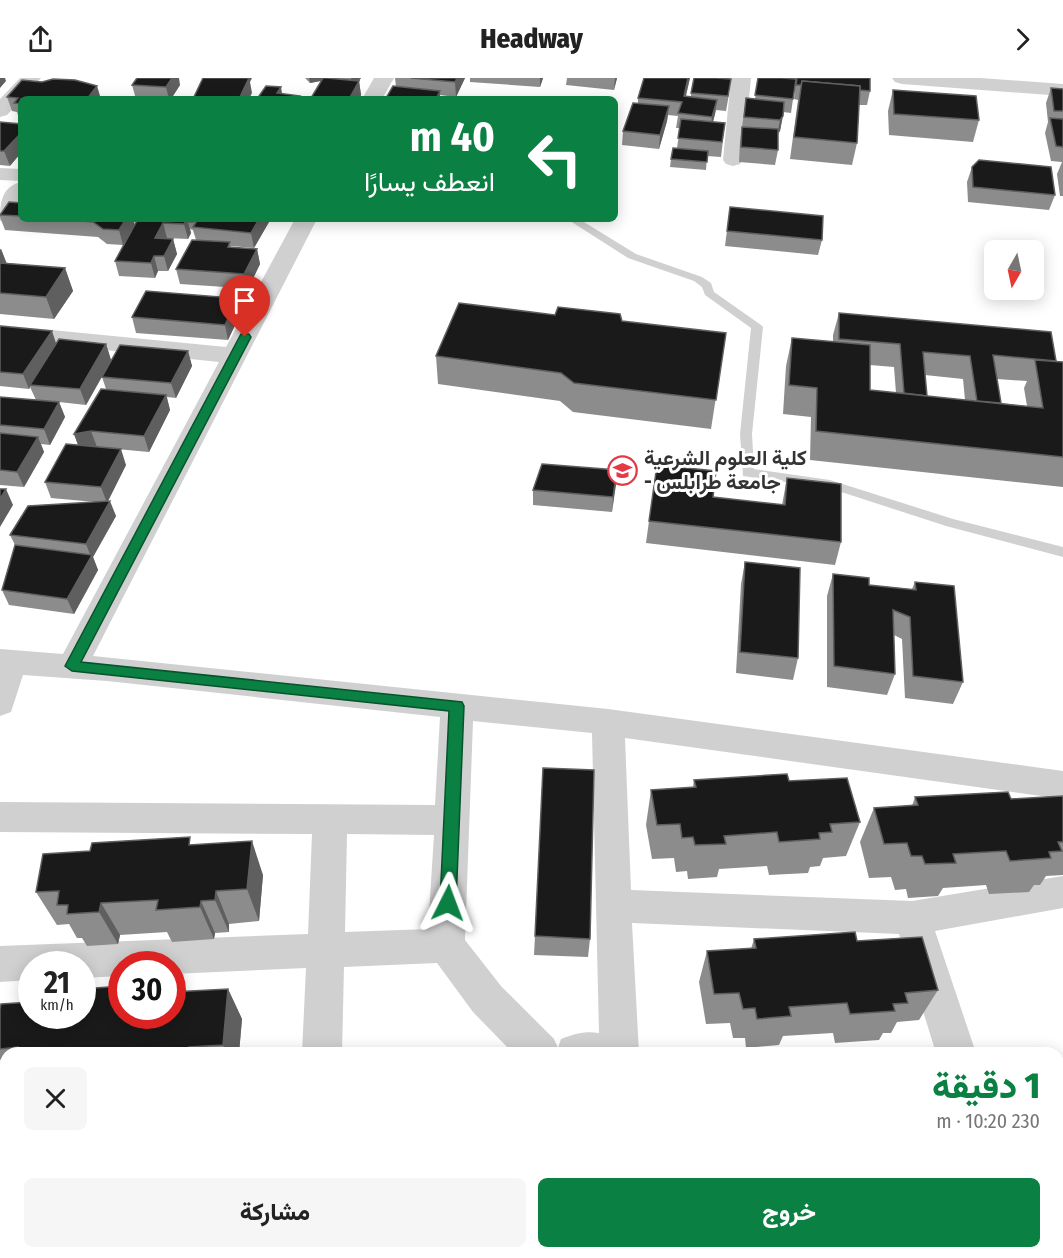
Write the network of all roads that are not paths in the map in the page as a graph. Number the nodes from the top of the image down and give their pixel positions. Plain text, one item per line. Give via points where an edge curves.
1 (31, 78) edge
2 (384, 78) edge
3 (741, 78) edge
4 (902, 78) edge
5 (1063, 90) edge
6 (19, 96) edge
7 (374, 96) edge
8 (18, 98) edge
9 (4, 120) edge
10 (733, 160) dead end
11 (0, 174) edge
12 (18, 175) edge
13 (18, 192) edge
14 (0, 214) edge
15 (304, 222) edge
16 (577, 222) edge
17 (0, 332) edge
18 (235, 356) junction
19 (1063, 552) edge
20 (5, 662) edge
21 (72, 666) junction
22 (0, 703) edge
23 (457, 706) junction
24 (608, 722) junction
25 (1063, 785) edge
26 (0, 817) edge
27 (330, 819) junction
28 (452, 820) junction
29 (1063, 892) edge
30 (613, 906) junction
31 (912, 918) junction
32 (446, 945) junction
33 (325, 951) junction
34 (0, 964) edge
35 (322, 1047) edge
36 (534, 1047) edge
37 (619, 1047) edge
38 (954, 1047) edge

1 - 6 street
2 - 7 street
3 - 10 street
4 - 5 street
8 - 9 street
11 - 12 street
13 - 14 street
15 - 18 street
16 - 19 lane via 632,256 698,279 709,292 757,327 746,434 748,473 830,484 951,523
17 - 18 street
18 - 21 street
20 - 21 street
20 - 22 street
21 - 23 street
23 - 24 street
23 - 28 street
24 - 25 street
24 - 30 street
26 - 27 street
27 - 28 street
27 - 33 street
28 - 32 street
29 - 31 street
30 - 31 street
30 - 37 street
31 - 38 street
32 - 33 street
32 - 36 street via 487,999
33 - 34 street
33 - 35 street

